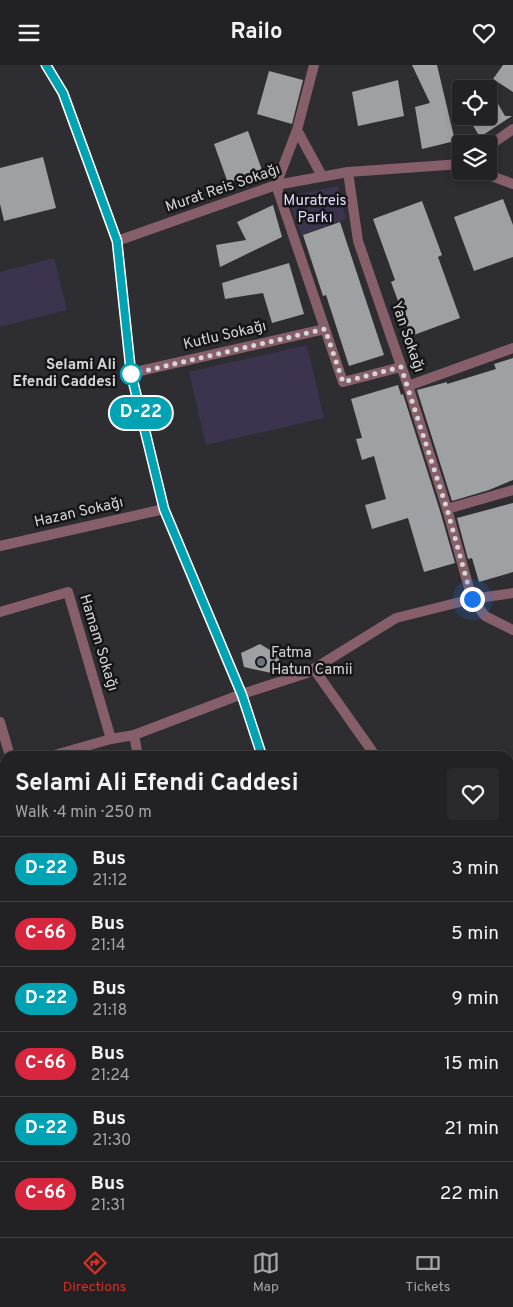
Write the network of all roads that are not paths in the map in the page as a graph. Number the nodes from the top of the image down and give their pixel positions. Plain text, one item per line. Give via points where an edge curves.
1 (46, 65) edge
2 (314, 65) edge
3 (513, 129) edge
4 (297, 130) junction
5 (497, 140) edge
6 (452, 165) edge
7 (348, 173) junction
8 (322, 176) junction
9 (497, 178) edge
10 (513, 184) edge
11 (276, 185) junction
12 (117, 241) junction
13 (325, 329) junction
14 (513, 348) edge
15 (401, 367) junction
16 (131, 373) junction
17 (408, 387) junction
18 (513, 490) edge
19 (164, 509) junction
20 (447, 509) junction
21 (0, 546) edge
22 (513, 593) edge
23 (472, 599) junction
24 (0, 612) edge
25 (513, 630) edge
26 (314, 669) junction
27 (242, 695) junction
28 (0, 722) edge
29 (134, 735) junction
30 (111, 739) junction
31 (9, 751) edge
32 (69, 751) edge
33 (137, 751) edge
34 (260, 751) edge
35 (372, 751) edge

1 - 12 street via 63,93
2 - 4 street
3 - 5 street
4 - 8 street
4 - 11 street
6 - 7 street, Murat Reis Sokağı
7 - 8 street, Murat Reis Sokağı
7 - 15 street, Yan Sokağı via 358,241
8 - 11 street, Murat Reis Sokağı
9 - 10 street
11 - 12 street, Murat Reis Sokağı
11 - 13 street
12 - 16 street
13 - 15 street via 343,382
13 - 16 street, Kutlu Sokağı
14 - 17 street
15 - 17 street, Yan Sokağı
16 - 19 street
17 - 20 street, Yan Sokağı
18 - 20 street
19 - 21 street, Hazan Sokağı
19 - 27 street
20 - 23 street, Yan Sokağı
22 - 23 street
23 - 25 street via 485,617
23 - 26 street via 396,618
24 - 30 street, Hamam Sokağı via 68,592
26 - 27 street
26 - 35 street
27 - 29 street
27 - 34 street
28 - 31 street
29 - 30 street
29 - 33 street
30 - 32 street

